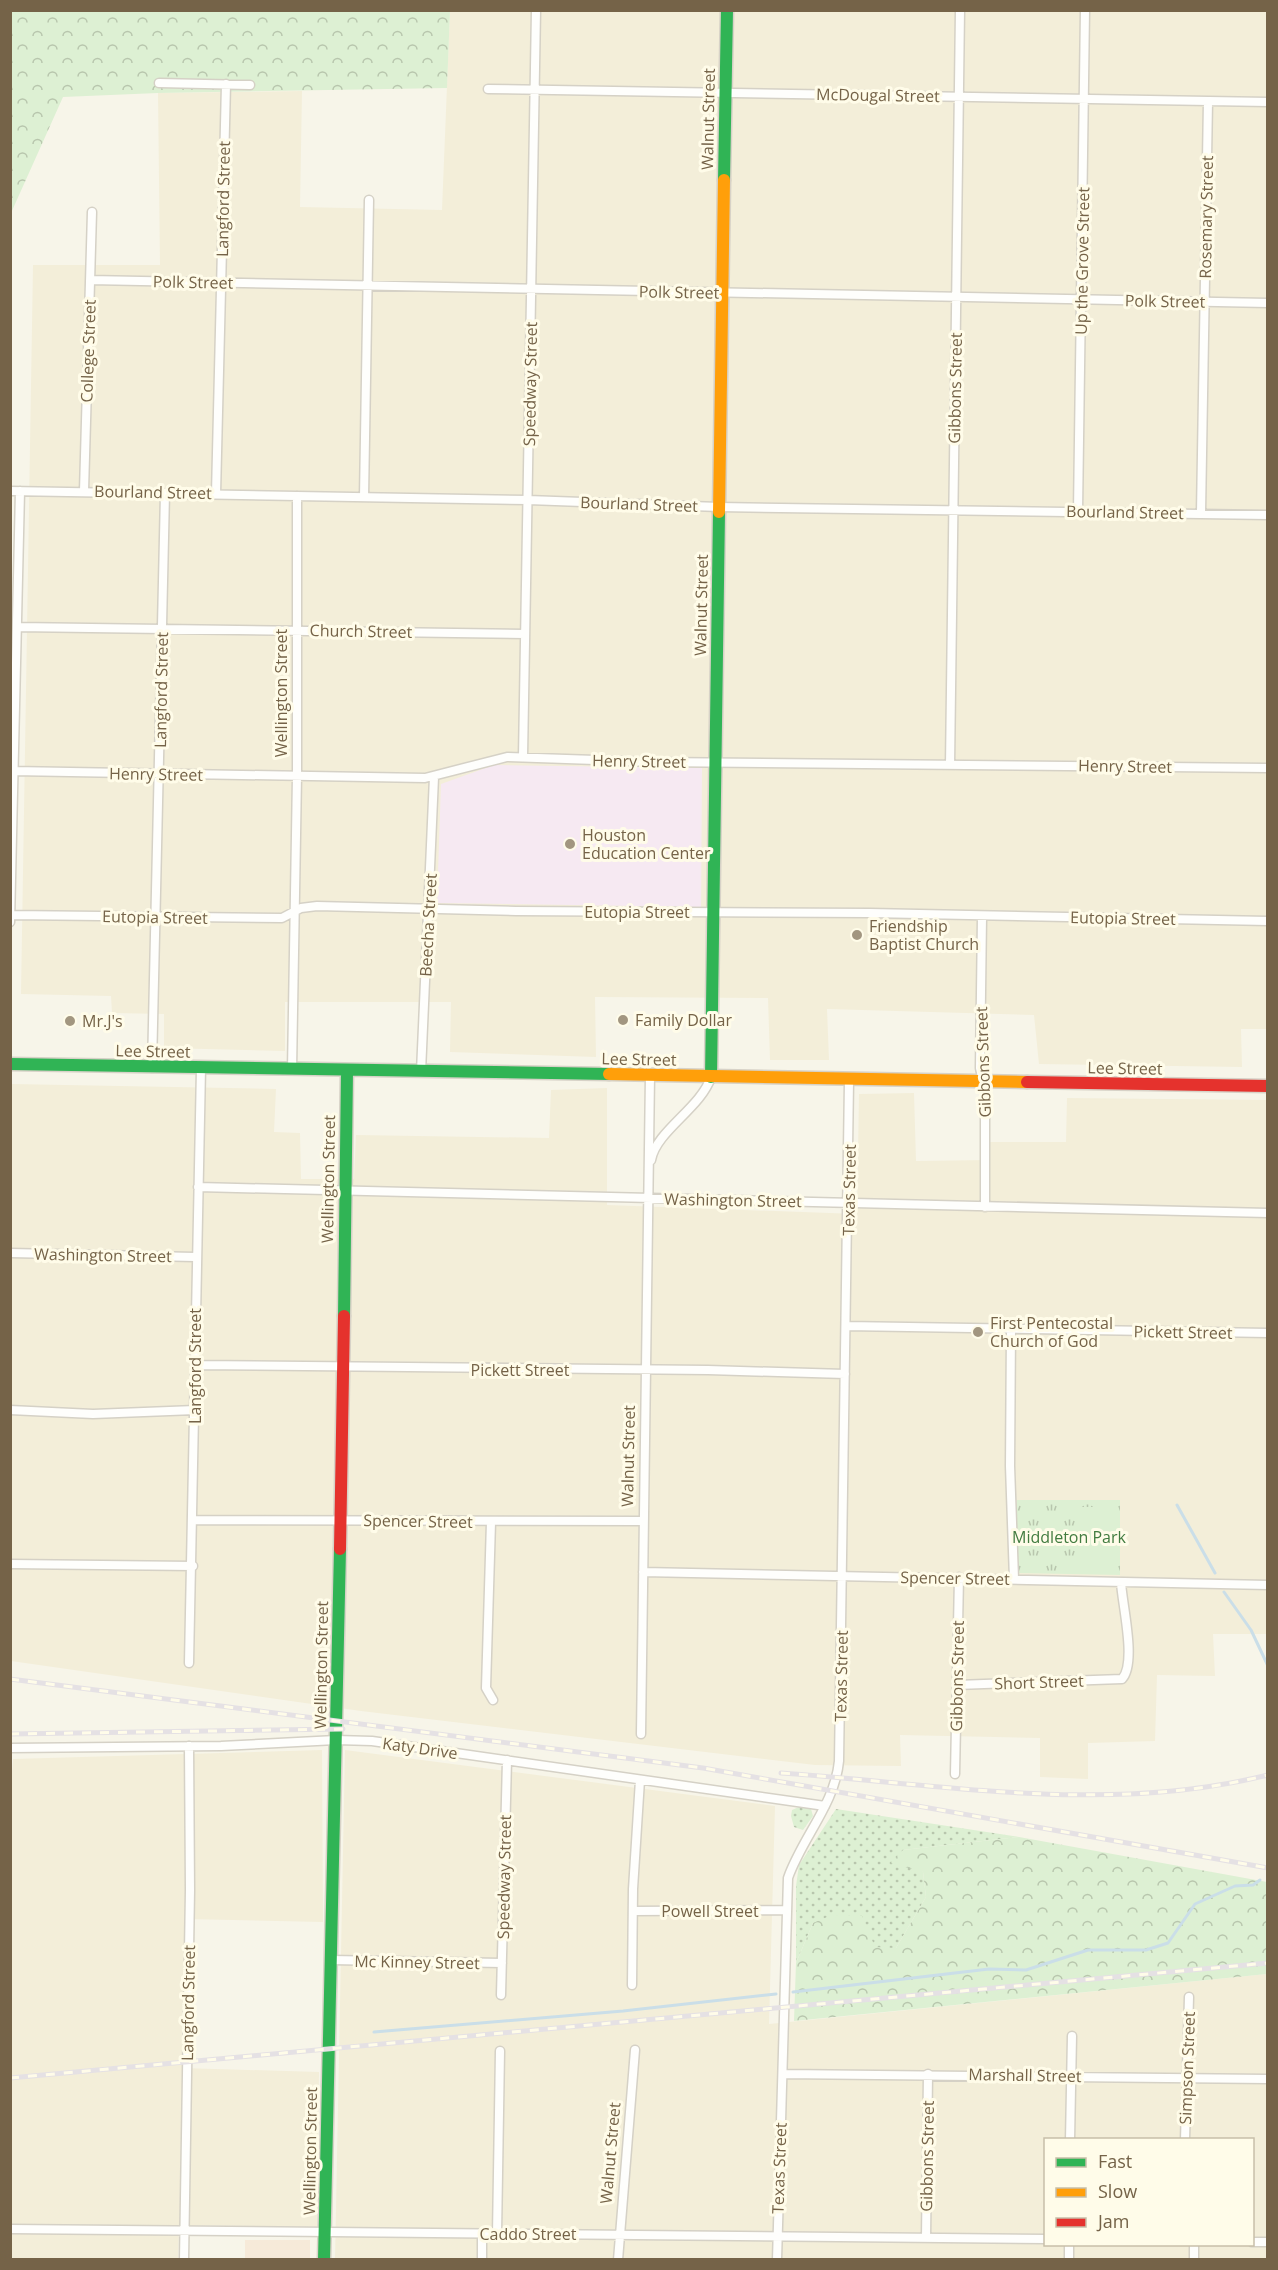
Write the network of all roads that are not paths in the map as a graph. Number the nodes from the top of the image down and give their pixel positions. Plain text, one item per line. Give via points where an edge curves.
1 (536, 10) edge
2 (727, 10) edge
3 (960, 10) edge
4 (1085, 10) edge
5 (159, 83) dead end
6 (226, 84) junction
7 (250, 85) dead end
8 (488, 89) dead end
9 (535, 90) junction
10 (725, 93) junction
11 (959, 97) junction
12 (1084, 99) junction
13 (1208, 101) junction
14 (1268, 102) edge
15 (369, 200) dead end
16 (92, 212) dead end
17 (90, 280) junction
18 (221, 283) junction
19 (368, 286) junction
20 (531, 289) junction
21 (721, 293) junction
22 (956, 297) junction
23 (1081, 300) junction
24 (1204, 302) junction
25 (1268, 303) edge
26 (10, 491) edge
27 (20, 491) junction
28 (84, 491) junction
29 (165, 492) junction
30 (216, 494) junction
31 (297, 496) junction
32 (364, 497) junction
33 (528, 500) junction
34 (719, 507) junction
35 (953, 509) junction
36 (1078, 511) junction
37 (1201, 513) junction
38 (1268, 515) edge
39 (17, 627) junction
40 (162, 629) junction
41 (298, 631) junction
42 (525, 634) junction
43 (523, 757) junction
44 (715, 762) junction
45 (950, 765) junction
46 (1268, 768) edge
47 (13, 771) junction
48 (159, 775) junction
49 (297, 776) junction
50 (434, 777) junction
51 (430, 908) junction
52 (294, 910) junction
53 (712, 912) junction
54 (11, 915) edge
55 (154, 916) junction
56 (982, 917) junction
57 (1268, 921) edge
58 (10, 922) edge
59 (10, 1064) edge
60 (152, 1068) junction
61 (201, 1068) junction
62 (292, 1070) junction
63 (347, 1071) junction
64 (421, 1072) junction
65 (650, 1076) junction
66 (711, 1077) junction
67 (849, 1081) junction
68 (982, 1082) junction
69 (1268, 1086) edge
70 (649, 1179) junction
71 (198, 1187) junction
72 (344, 1191) junction
73 (649, 1198) junction
74 (849, 1203) junction
75 (985, 1207) junction
76 (1268, 1213) edge
77 (10, 1253) edge
78 (195, 1257) junction
79 (846, 1326) junction
80 (1011, 1329) junction
81 (1268, 1334) edge
82 (195, 1365) junction
83 (343, 1368) junction
84 (646, 1371) junction
85 (846, 1374) junction
86 (10, 1410) edge
87 (195, 1410) junction
88 (341, 1519) junction
89 (193, 1520) junction
90 (643, 1521) junction
91 (491, 1522) junction
92 (10, 1564) edge
93 (193, 1566) junction
94 (643, 1572) junction
95 (843, 1576) junction
96 (959, 1577) junction
97 (1014, 1579) junction
98 (1121, 1582) junction
99 (1268, 1586) edge
100 (189, 1663) dead end
101 (957, 1685) junction
102 (493, 1700) dead end
103 (641, 1734) dead end
104 (336, 1740) junction
105 (189, 1746) junction
106 (10, 1748) edge
107 (507, 1760) junction
108 (955, 1774) dead end
109 (640, 1780) junction
110 (825, 1806) junction
111 (786, 1910) junction
112 (633, 1911) junction
113 (331, 1960) junction
114 (502, 1963) junction
115 (632, 1985) dead end
116 (501, 1995) dead end
117 (1190, 1997) dead end
118 (1072, 2036) dead end
119 (635, 2050) dead end
120 (500, 2051) dead end
121 (783, 2074) junction
122 (928, 2074) junction
123 (1070, 2076) junction
124 (1186, 2077) junction
125 (1268, 2079) edge
126 (1070, 2138) edge
127 (1185, 2138) edge
128 (10, 2229) edge
129 (185, 2230) junction
130 (325, 2231) junction
131 (482, 2234) junction
132 (498, 2234) junction
133 (618, 2235) junction
134 (777, 2236) junction
135 (926, 2238) junction
136 (1044, 2239) edge
137 (184, 2259) edge
138 (324, 2259) edge
139 (482, 2259) edge
140 (618, 2259) edge
141 (777, 2259) edge

1 - 9 street, Speedway Street
2 - 10 street, Walnut Street
3 - 11 street, Gibbons Street
4 - 12 street, Up the Grove Street
5 - 6 street
6 - 7 street
6 - 18 street, Langford Street
8 - 9 street, McDougal Street
9 - 10 street, McDougal Street
9 - 20 street, Speedway Street
10 - 11 street, McDougal Street
10 - 21 street, Walnut Street
11 - 12 street, McDougal Street
11 - 22 street, Gibbons Street
12 - 13 street, McDougal Street
12 - 23 street, Up the Grove Street
13 - 14 street, McDougal Street
13 - 24 street, Rosemary Street
15 - 19 street
16 - 17 street, College Street
17 - 18 street, Polk Street
17 - 28 street, College Street
18 - 19 street, Polk Street
18 - 30 street, Langford Street
19 - 20 street, Polk Street
19 - 32 street
20 - 21 street, Polk Street
20 - 33 street, Speedway Street
21 - 22 street, Polk Street
21 - 34 street, Walnut Street
22 - 23 street, Polk Street
22 - 35 street, Gibbons Street
23 - 24 street, Polk Street
23 - 36 street, Up the Grove Street
24 - 25 street, Polk Street
24 - 37 street, Rosemary Street
26 - 27 street, Bourland Street
27 - 28 street, Bourland Street
27 - 39 street
28 - 29 street, Bourland Street
29 - 30 street, Bourland Street
29 - 40 street, Langford Street
30 - 31 street, Bourland Street
31 - 32 street, Bourland Street
31 - 41 street, Wellington Street
32 - 33 street, Bourland Street
33 - 34 street, Bourland Street
33 - 42 street, Speedway Street
34 - 35 street, Bourland Street
34 - 44 street, Walnut Street
35 - 36 street, Bourland Street
35 - 45 street, Gibbons Street
36 - 37 street, Bourland Street
37 - 38 street, Bourland Street
39 - 40 street, Church Street
39 - 47 street
40 - 41 street, Church Street
40 - 48 street, Langford Street
41 - 42 street, Church Street
41 - 49 street, Wellington Street
42 - 43 street, Speedway Street
43 - 44 street, Henry Street
43 - 50 street, Henry Street via 507,757
44 - 45 street, Henry Street
44 - 53 street, Walnut Street
45 - 46 street, Henry Street
47 - 48 street, Henry Street
47 - 54 street
48 - 49 street, Henry Street
48 - 55 street, Langford Street
49 - 50 street, Henry Street
49 - 52 street, Wellington Street
50 - 51 street, Beecha Street
51 - 52 street, Eutopia Street via 317,906
51 - 53 street, Eutopia Street
51 - 64 street, Beecha Street
52 - 55 street, Eutopia Street via 282,918
52 - 62 street, Wellington Street
53 - 56 street, Eutopia Street
53 - 66 street, Walnut Street
54 - 55 street, Eutopia Street
54 - 58 street
55 - 60 street, Langford Street
56 - 57 street, Eutopia Street
56 - 68 street, Gibbons Street
59 - 60 street, Lee Street
60 - 61 street, Lee Street
61 - 62 street, Lee Street
61 - 71 street, Langford Street
62 - 63 street, Lee Street
63 - 64 street, Lee Street
63 - 72 street, Wellington Street
64 - 65 street, Lee Street
65 - 66 street, Lee Street
65 - 70 street, Walnut Street
66 - 67 street, Lee Street
66 - 70 street, Walnut Street via 699,1099 652,1155
67 - 68 street, Lee Street
67 - 74 street, Texas Street
68 - 69 street, Lee Street
68 - 75 street, Gibbons Street
70 - 73 street, Walnut Street
71 - 72 street, Washington Street
71 - 78 street, Langford Street
72 - 73 street, Washington Street
72 - 83 street, Wellington Street
73 - 74 street, Washington Street
73 - 84 street, Walnut Street
74 - 75 street, Washington Street
74 - 79 street, Texas Street
75 - 76 street, Washington Street
77 - 78 street, Washington Street
78 - 82 street, Langford Street
79 - 80 street, Pickett Street
79 - 85 street, Texas Street
80 - 81 street, Pickett Street
80 - 97 street
82 - 83 street, Pickett Street
82 - 87 street, Langford Street
83 - 84 street, Pickett Street
83 - 88 street, Wellington Street
84 - 85 street, Pickett Street
84 - 90 street, Walnut Street
85 - 95 street, Texas Street
86 - 87 street via 93,1414
87 - 89 street, Langford Street
88 - 89 street, Spencer Street
88 - 91 street, Spencer Street
88 - 104 street, Wellington Street
89 - 93 street, Langford Street
90 - 91 street, Spencer Street
90 - 94 street, Walnut Street
91 - 102 street via 486,1688
92 - 93 street
93 - 100 street, Langford Street
94 - 95 street, Spencer Street
94 - 103 street, Walnut Street
95 - 96 street, Spencer Street
95 - 110 street, Texas Street via 838,1778
96 - 97 street, Spencer Street
96 - 101 street, Gibbons Street
97 - 98 street, Spencer Street
98 - 99 street, Spencer Street
98 - 101 street, Short Street via 1129,1652 1128,1670 1122,1678
101 - 108 street, Gibbons Street
104 - 105 street, Katy Drive
104 - 107 street, Katy Drive via 372,1741
104 - 113 street, Wellington Street
105 - 106 street, Katy Drive
105 - 129 street, Langford Street
107 - 109 street, Katy Drive
107 - 114 street, Speedway Street
109 - 110 street, Katy Drive
109 - 112 street
110 - 111 street, Texas Street via 794,1859
111 - 112 street, Powell Street
111 - 121 street, Texas Street
112 - 115 street
113 - 114 street, Mc Kinney Street
113 - 130 street, Wellington Street
114 - 116 street, Speedway Street
117 - 124 street, Simpson Street
118 - 123 street
119 - 133 street, Walnut Street
120 - 132 street
121 - 122 street, Marshall Street
121 - 134 street, Texas Street
122 - 123 street, Marshall Street
122 - 135 street, Gibbons Street
123 - 124 street, Marshall Street
123 - 126 street
124 - 125 street, Marshall Street
124 - 127 street, Simpson Street
128 - 129 street, Caddo Street
129 - 130 street, Caddo Street
129 - 137 street, Langford Street
130 - 131 street, Caddo Street
130 - 138 street, Wellington Street
131 - 132 street, Caddo Street
131 - 139 street
132 - 133 street, Caddo Street
133 - 134 street, Caddo Street
133 - 140 street, Walnut Street
134 - 135 street, Caddo Street
134 - 141 street, Texas Street
135 - 136 street, Caddo Street

